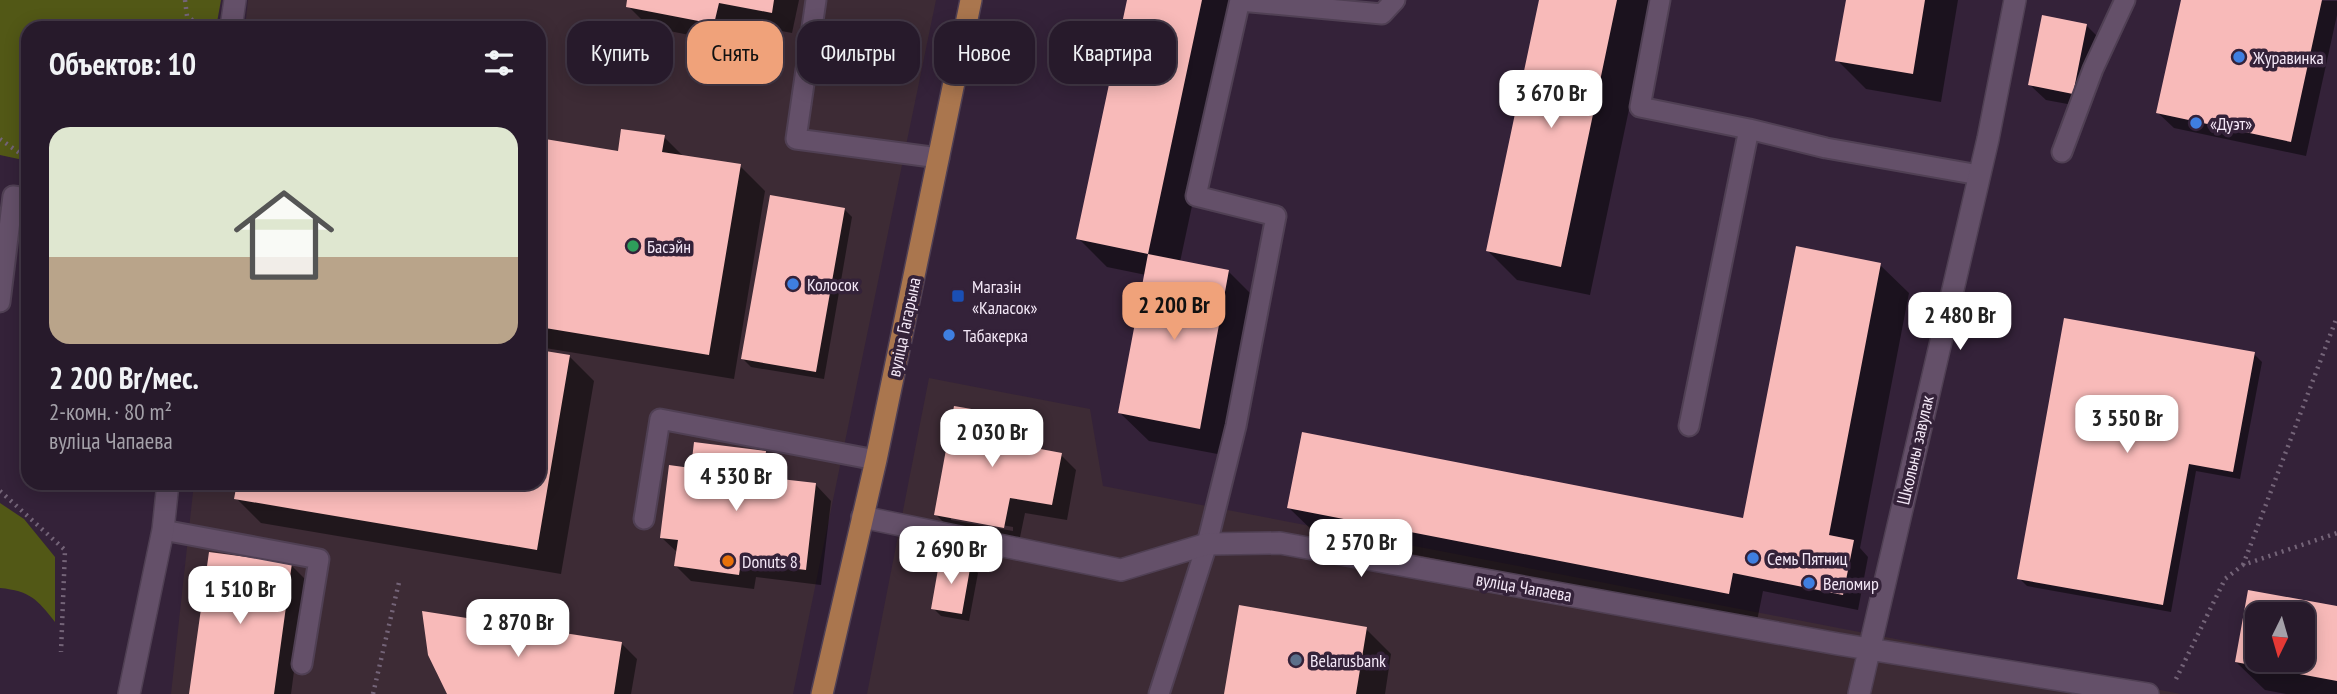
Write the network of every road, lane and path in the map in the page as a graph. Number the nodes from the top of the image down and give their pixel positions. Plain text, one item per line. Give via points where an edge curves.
1 (185, 0) edge
2 (235, 0) edge
3 (816, 0) edge
4 (971, 0) edge
5 (1395, 0) edge
6 (1660, 0) edge
7 (2015, 0) edge
8 (2125, 0) edge
9 (1240, 1) edge
10 (193, 21) edge
11 (232, 21) edge
12 (1749, 129) junction
13 (0, 139) edge
14 (2062, 152) dead end
15 (21, 154) edge
16 (939, 158) junction
17 (1979, 175) junction
18 (21, 197) edge
19 (0, 302) edge
20 (2337, 317) edge
21 (1689, 426) dead end
22 (876, 460) junction
23 (167, 490) edge
24 (0, 491) edge
25 (862, 517) junction
26 (644, 519) dead end
27 (163, 530) junction
28 (2337, 533) edge
29 (1207, 544) junction
30 (2243, 565) junction
31 (400, 578) dead end
32 (1869, 649) junction
33 (61, 652) dead end
34 (302, 664) dead end
35 (2174, 682) dead end
36 (129, 694) edge
37 (373, 694) edge
38 (822, 694) edge
39 (1159, 694) edge
40 (1859, 694) edge
41 (2147, 694) edge

1 - 10 path via 187,16
2 - 11 street
3 - 16 lane via 796,139
4 - 16 main road, вуліца Гагарына
5 - 9 lane via 1382,14
6 - 12 lane via 1640,107
7 - 17 street, Школьны завулак
8 - 14 lane
9 - 29 lane via 1196,195 1276,216 1237,426
12 - 17 lane via 1826,148
12 - 21 lane
13 - 15 path
16 - 22 main road, вуліца Гагарына
17 - 32 street, Школьны завулак
18 - 19 lane via 13,196
20 - 30 path
22 - 25 main road, вуліца Гагарына
22 - 26 lane via 660,419
23 - 27 street
24 - 33 path via 65,550
25 - 29 street, вуліца Чапаева via 1121,570
25 - 38 main road, вуліца Гагарына
27 - 34 lane via 319,559
27 - 36 street
28 - 30 path
29 - 32 street, вуліца Чапаева via 1280,543
29 - 39 lane
30 - 35 path via 2225,579
31 - 37 path
32 - 40 street, Школьны завулак
32 - 41 street, вуліца Чапаева

